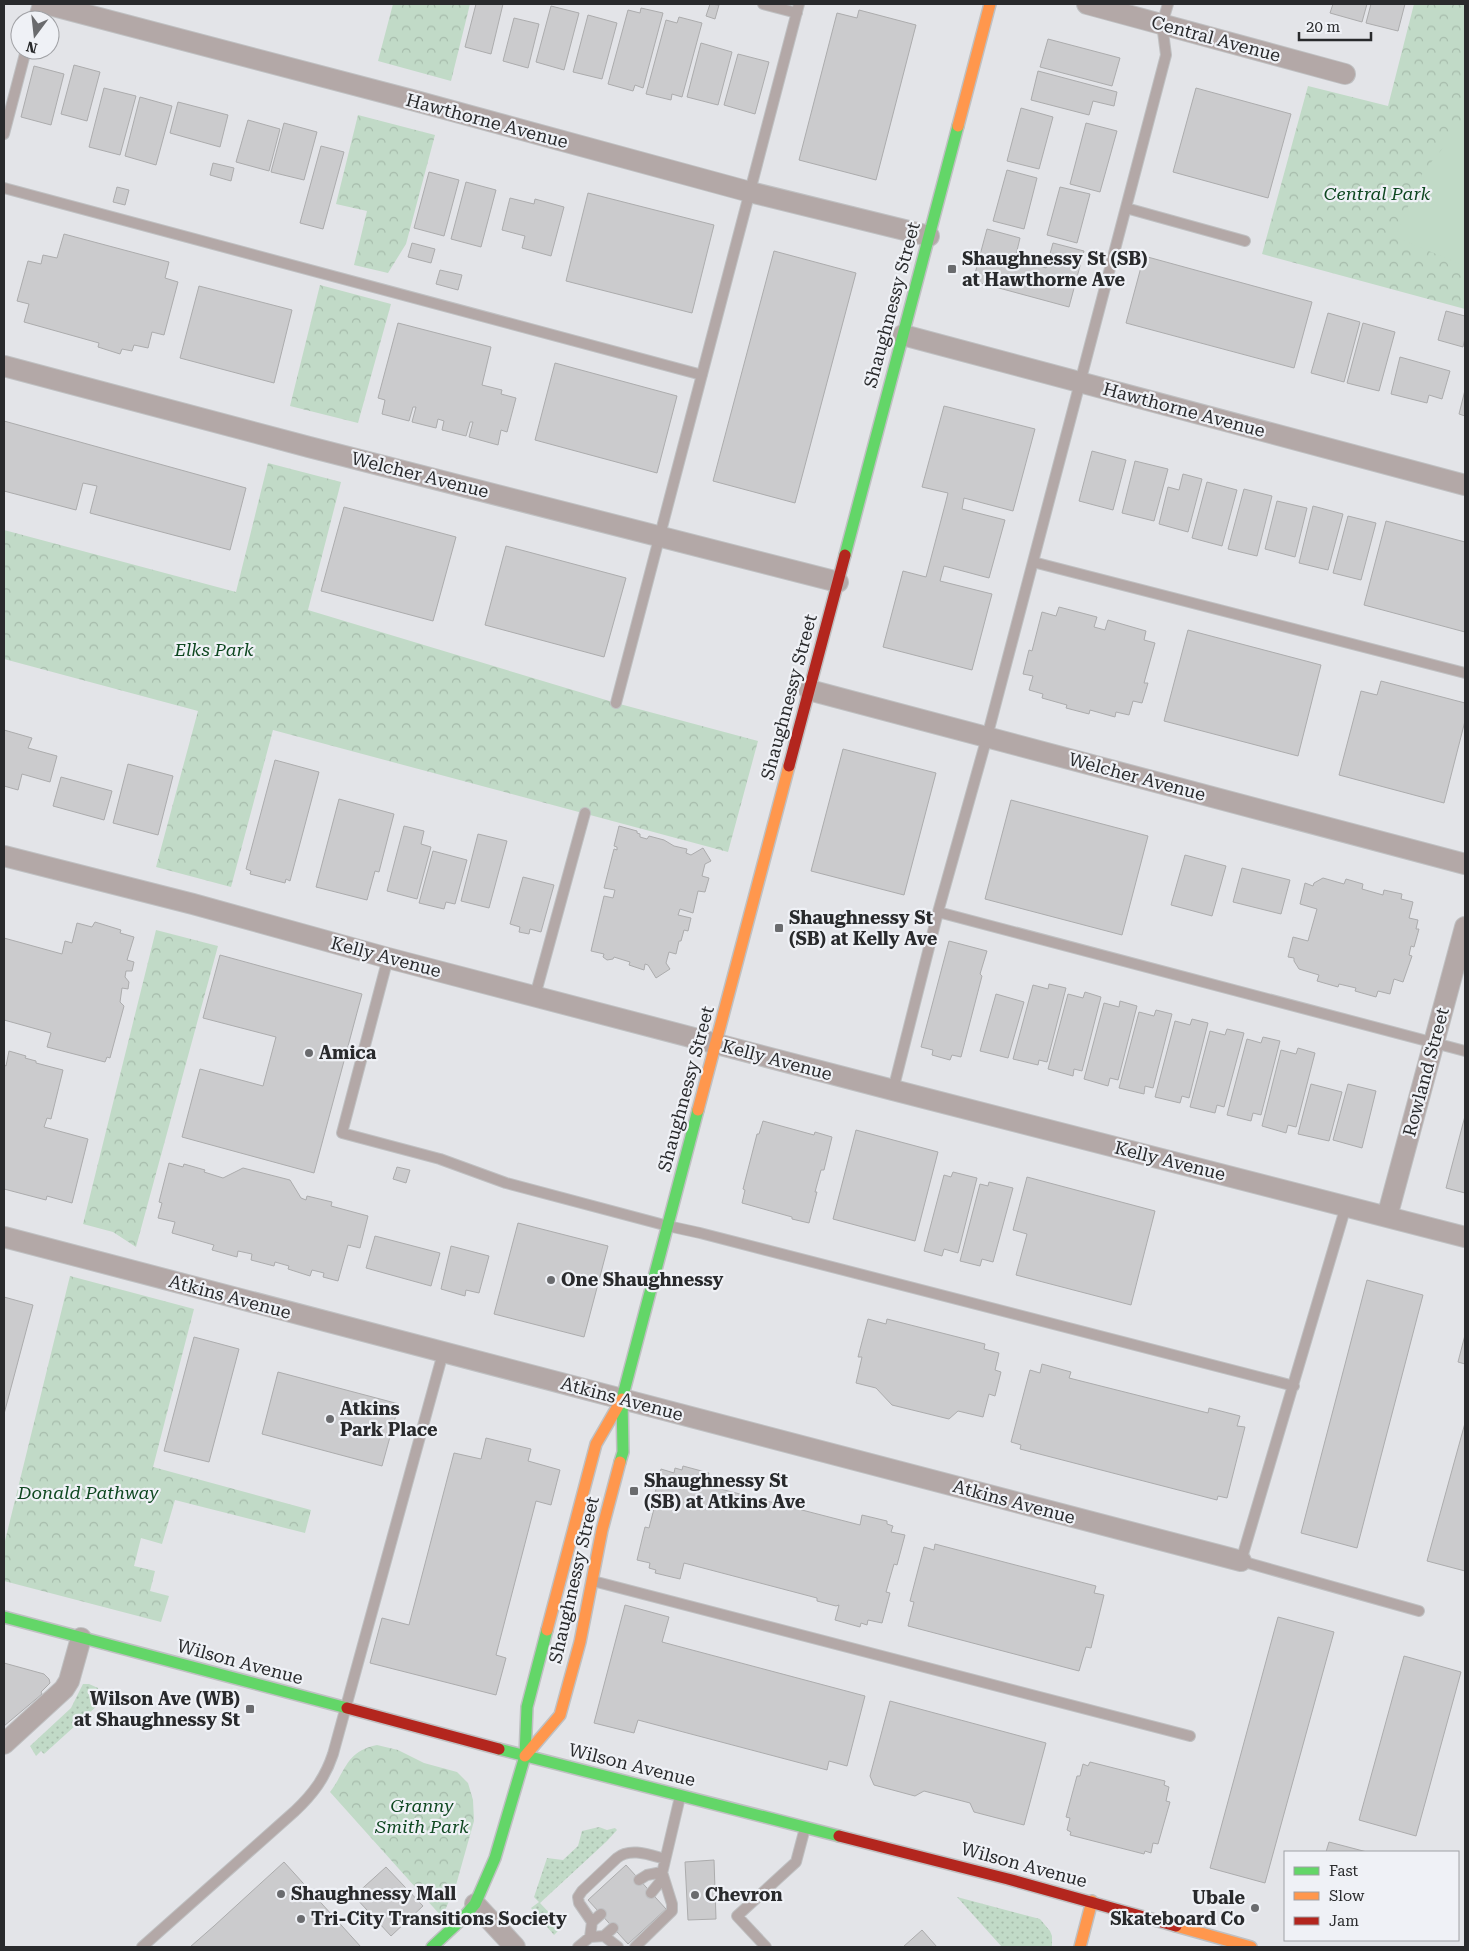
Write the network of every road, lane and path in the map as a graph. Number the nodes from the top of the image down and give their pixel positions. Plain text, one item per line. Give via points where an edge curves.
1 (46, 4) edge
2 (763, 4) edge
3 (990, 4) edge
4 (1087, 4) edge
5 (1168, 4) edge
6 (798, 8) edge
7 (1162, 24) junction
8 (23, 60) edge
9 (1345, 74) dead end
10 (4, 134) edge
11 (4, 188) edge
12 (750, 192) junction
13 (1126, 208) junction
14 (929, 236) junction
15 (1245, 241) dead end
16 (903, 335) junction
17 (4, 366) edge
18 (702, 375) junction
19 (1080, 382) junction
20 (1465, 485) edge
21 (660, 536) junction
22 (1033, 562) junction
23 (838, 582) junction
24 (1465, 673) edge
25 (809, 690) junction
26 (616, 703) dead end
27 (987, 737) junction
28 (584, 813) dead end
29 (4, 856) edge
30 (1465, 864) edge
31 (938, 912) junction
32 (1465, 927) edge
33 (388, 958) junction
34 (535, 996) junction
35 (1434, 1042) junction
36 (716, 1043) junction
37 (1465, 1051) edge
38 (893, 1090) junction
39 (1346, 1206) junction
40 (1387, 1217) junction
41 (668, 1226) junction
42 (4, 1237) edge
43 (1465, 1237) edge
44 (443, 1352) junction
45 (1294, 1386) junction
46 (622, 1400) junction
47 (1241, 1561) junction
48 (592, 1581) junction
49 (1419, 1611) dead end
50 (4, 1617) edge
51 (81, 1638) junction
52 (346, 1708) junction
53 (1190, 1736) dead end
54 (4, 1744) edge
55 (526, 1756) junction
56 (681, 1795) junction
57 (805, 1827) junction
58 (665, 1859) junction
59 (662, 1872) junction
60 (639, 1880) dead end
61 (651, 1893) dead end
62 (1092, 1902) junction
63 (475, 1904) junction
64 (601, 1914) dead end
65 (592, 1922) junction
66 (613, 1928) dead end
67 (604, 1936) junction
68 (590, 1937) junction
69 (142, 1947) edge
70 (432, 1947) edge
71 (515, 1947) edge
72 (578, 1947) edge
73 (618, 1947) edge
74 (635, 1947) edge
75 (766, 1947) edge
76 (1080, 1947) edge
77 (1251, 1947) edge

1 - 12 street, Hawthorne Avenue
2 - 6 lane
3 - 14 main road, Shaughnessy Street
4 - 7 street, Central Avenue
5 - 7 lane
6 - 12 lane
7 - 9 street, Central Avenue
7 - 13 lane via 1166,56
8 - 10 lane
11 - 18 lane
12 - 14 street, Hawthorne Avenue
12 - 18 lane
13 - 15 lane
13 - 19 lane
14 - 16 main road, Shaughnessy Street
16 - 19 street, Hawthorne Avenue
16 - 23 main road, Shaughnessy Street
17 - 21 street, Welcher Avenue
18 - 21 lane
19 - 20 street, Hawthorne Avenue
19 - 22 lane
21 - 23 street, Welcher Avenue
21 - 26 lane
22 - 24 lane
22 - 27 lane
23 - 25 main road, Shaughnessy Street
25 - 27 street, Welcher Avenue
25 - 36 main road, Shaughnessy Street
27 - 30 street, Welcher Avenue
27 - 31 lane
28 - 34 lane
29 - 33 street, Kelly Avenue
31 - 35 lane
31 - 38 lane
32 - 35 street, Rowland Street
33 - 34 street, Kelly Avenue
33 - 41 lane via 342,1133 440,1159 506,1183
34 - 36 street, Kelly Avenue
35 - 37 lane
35 - 40 street, Rowland Street
36 - 38 street, Kelly Avenue
36 - 41 main road, Shaughnessy Street
38 - 39 street, Kelly Avenue
39 - 40 street, Kelly Avenue
39 - 45 lane
40 - 43 street, Kelly Avenue
41 - 45 lane
41 - 46 main road, Shaughnessy Street
42 - 44 street, Atkins Avenue
44 - 46 street, Atkins Avenue
44 - 52 lane
45 - 47 lane
46 - 47 street, Atkins Avenue
46 - 48 main road, Shaughnessy Street via 622,1452
46 - 55 main road, Shaughnessy Street via 596,1444 527,1707
47 - 49 lane
48 - 53 lane
48 - 55 main road, Shaughnessy Street via 560,1715
50 - 51 main road, Wilson Avenue
51 - 52 main road, Wilson Avenue
51 - 54 street via 64,1688
52 - 55 main road, Wilson Avenue
52 - 69 lane via 330,1765 310,1797
55 - 56 main road, Wilson Avenue
55 - 63 main road, Shaughnessy Street via 495,1858
56 - 57 main road, Wilson Avenue
56 - 58 lane
57 - 62 main road, Wilson Avenue
57 - 75 lane via 796,1862 737,1916
58 - 59 lane
58 - 65 lane via 636,1852 621,1854 578,1898
59 - 60 lane
59 - 61 lane via 658,1886
59 - 74 lane via 672,1911
62 - 76 main road
62 - 77 main road, Wilson Avenue
63 - 70 main road, Shaughnessy Street
63 - 71 street
64 - 65 lane
65 - 68 lane
66 - 67 lane
67 - 68 lane
67 - 73 lane
68 - 72 lane

